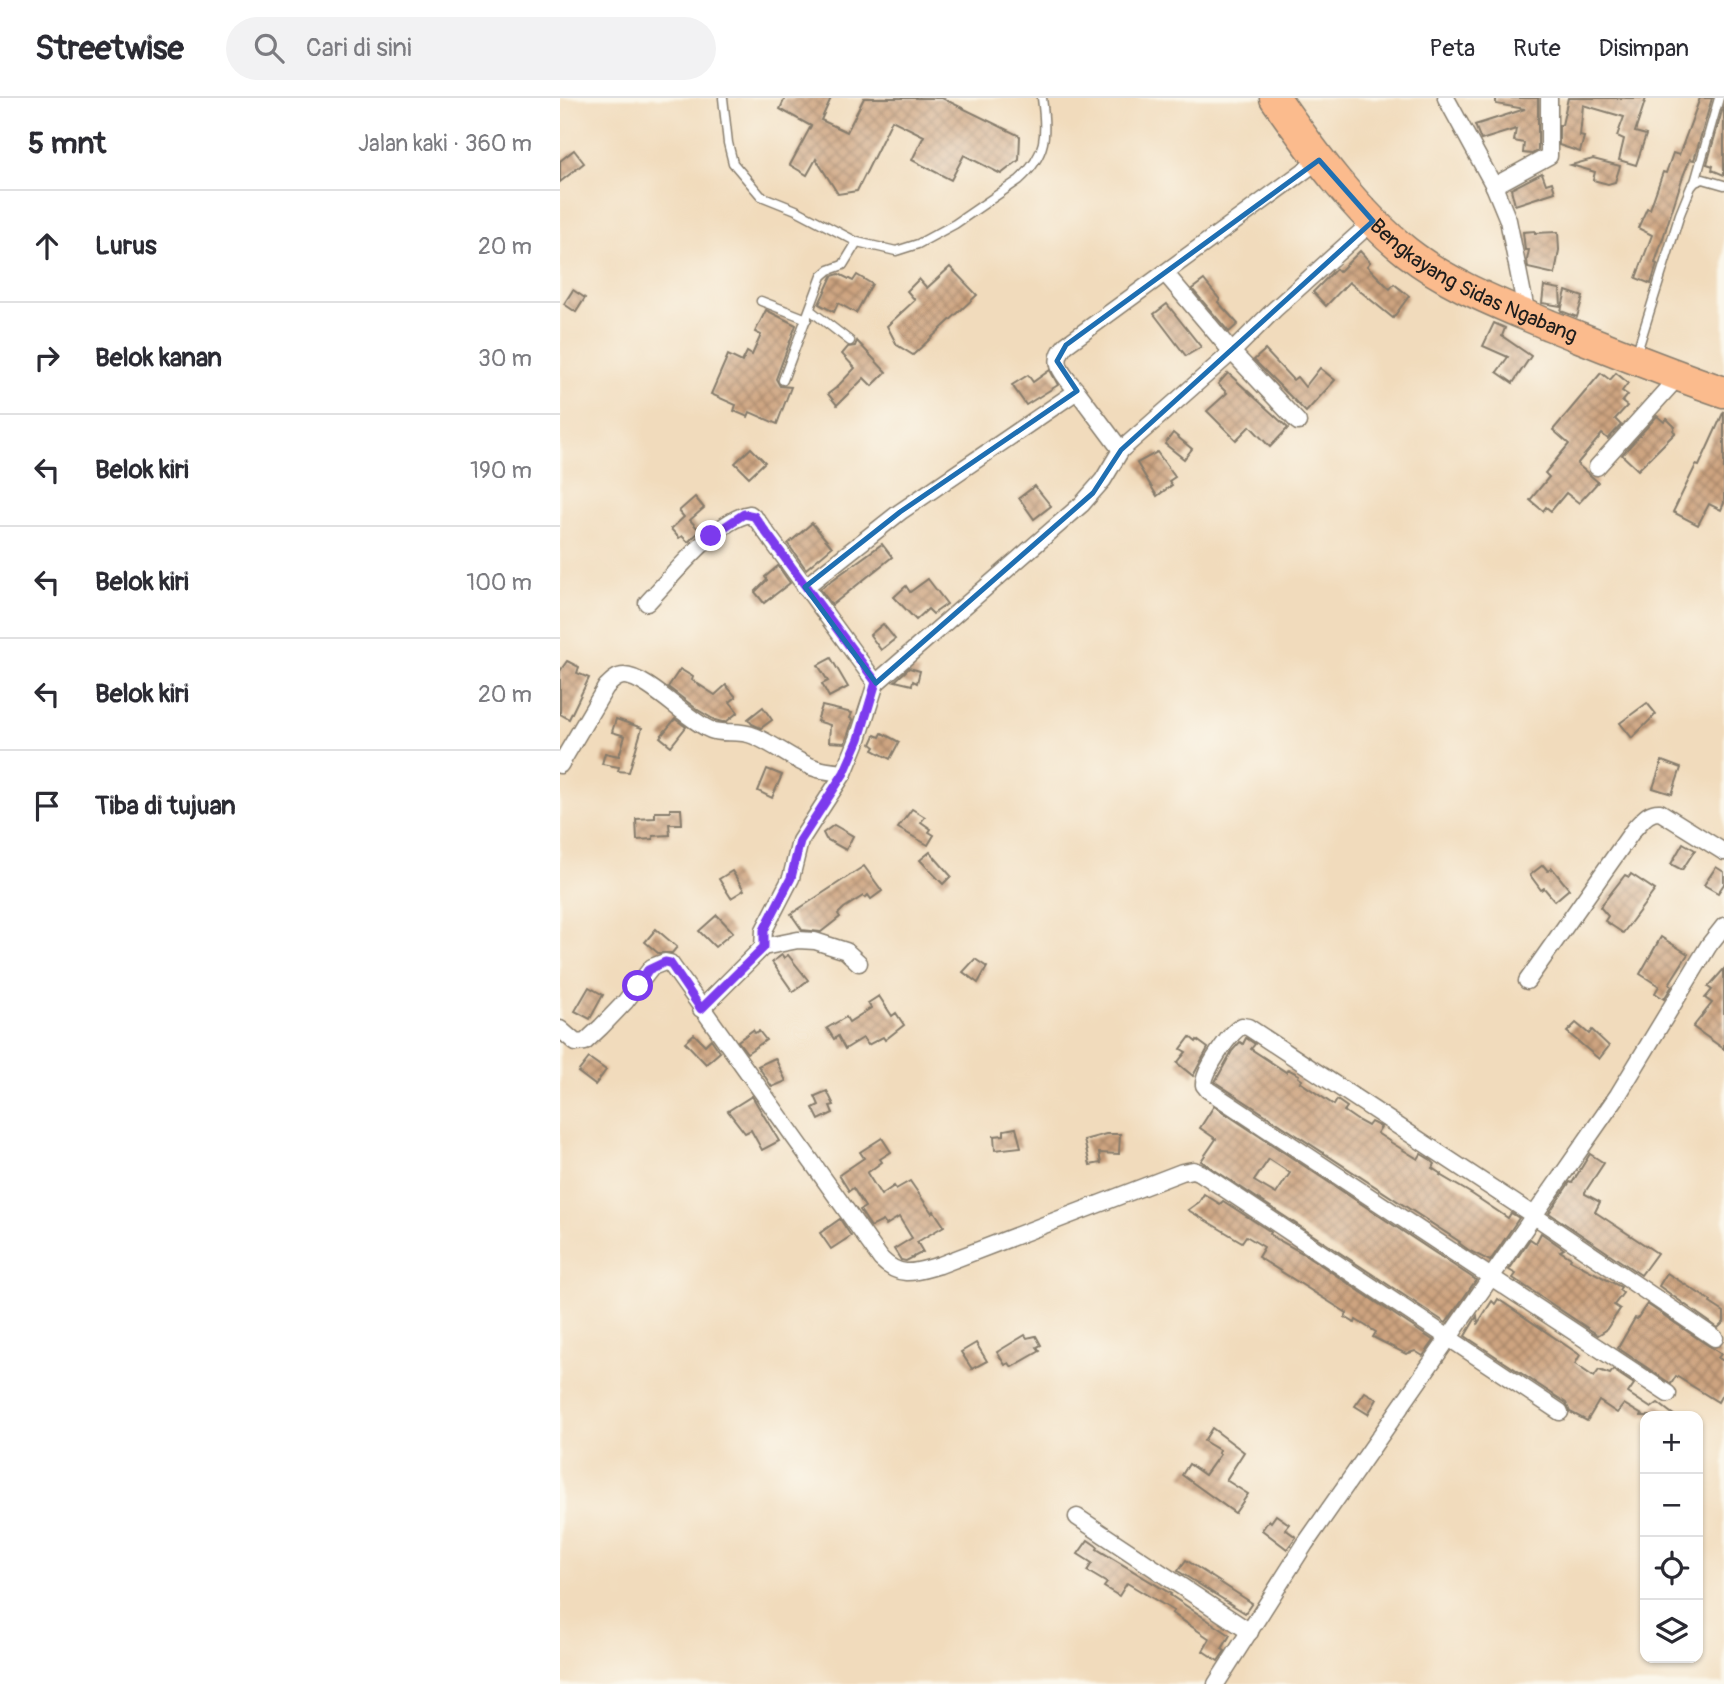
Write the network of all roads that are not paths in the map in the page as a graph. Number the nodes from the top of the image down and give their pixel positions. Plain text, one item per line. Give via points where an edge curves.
1 (723, 98) edge
2 (1042, 98) edge
3 (1275, 98) edge
4 (1446, 98) edge
5 (1549, 98) edge
6 (1719, 98) edge
7 (1319, 160) junction
8 (1695, 182) junction
9 (1724, 185) edge
10 (1494, 186) junction
11 (1373, 220) junction
12 (857, 242) junction
13 (1165, 273) junction
14 (761, 301) dead end
15 (809, 315) junction
16 (1527, 315) junction
17 (850, 341) dead end
18 (1232, 352) junction
19 (1634, 359) junction
20 (1678, 377) junction
21 (783, 380) dead end
22 (1077, 391) junction
23 (1724, 392) edge
24 (1298, 422) dead end
25 (1121, 450) junction
26 (1597, 467) dead end
27 (805, 587) junction
28 (647, 603) dead end
29 (876, 682) junction
30 (560, 765) edge
31 (844, 773) junction
32 (1724, 852) edge
33 (1724, 926) edge
34 (764, 947) junction
35 (859, 963) dead end
36 (1527, 981) dead end
37 (701, 1009) junction
38 (560, 1029) edge
39 (1533, 1215) junction
40 (1492, 1279) junction
41 (1714, 1338) dead end
42 (1449, 1339) junction
43 (1668, 1394) dead end
44 (1560, 1412) dead end
45 (1077, 1517) dead end
46 (1250, 1632) junction
47 (1216, 1684) edge

1 - 12 lane via 733,163 753,189
2 - 12 lane via 1044,142 1039,158 1019,180 918,244 896,251
3 - 7 highway, Bengkayang Sidas Ngabang
4 - 10 street
5 - 10 street via 1549,156
6 - 8 lane
7 - 11 highway, Bengkayang Sidas Ngabang
7 - 13 street
8 - 9 lane via 1703,179
8 - 19 lane via 1680,214
10 - 16 street via 1508,220
11 - 16 highway, Bengkayang Sidas Ngabang via 1434,272
11 - 18 street
12 - 15 lane via 843,265 822,276
13 - 18 street
13 - 22 street via 1058,353 1062,373
14 - 15 lane
15 - 17 lane
15 - 21 lane
16 - 19 highway, Bengkayang Sidas Ngabang
18 - 24 street
18 - 25 street
19 - 20 highway, Bengkayang Sidas Ngabang
20 - 23 highway, Bengkayang Sidas Ngabang
20 - 26 street
22 - 25 street
22 - 27 street via 900,512
25 - 29 street via 1082,504
27 - 28 street via 750,514 711,536
27 - 29 street
29 - 31 street
30 - 31 street via 606,687 624,676 670,701 709,730 754,736 811,767
31 - 34 street via 800,841 791,878 764,930
32 - 36 street via 1660,811 1653,811 1634,829
33 - 39 street via 1618,1095
34 - 35 street via 815,941 846,950
34 - 37 street
37 - 38 street via 665,962 648,970 586,1042 576,1043
37 - 42 street via 891,1269 914,1272 940,1265 1193,1170
39 - 40 street
39 - 40 street via 1248,1027 1233,1032 1211,1065 1203,1080 1214,1095
39 - 41 street
40 - 42 street
40 - 43 street
42 - 44 street
42 - 46 street via 1305,1544
45 - 46 street
46 - 47 street

